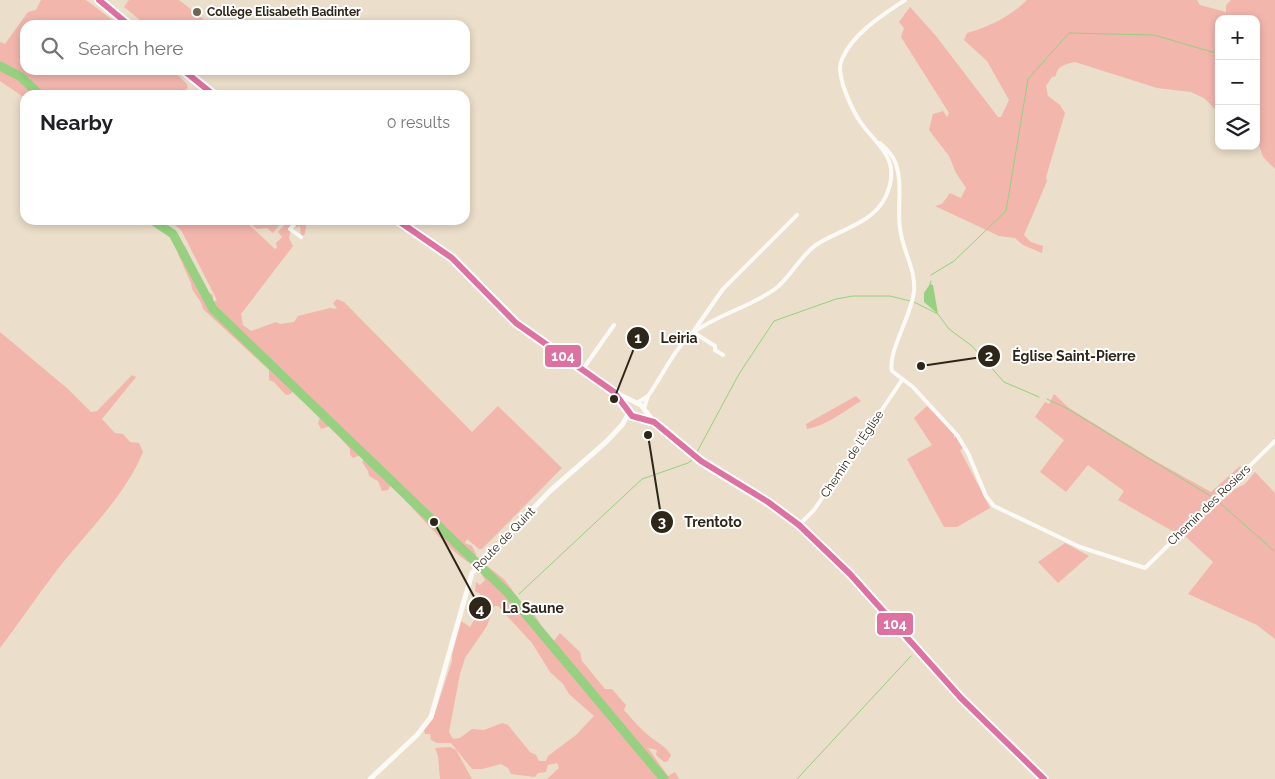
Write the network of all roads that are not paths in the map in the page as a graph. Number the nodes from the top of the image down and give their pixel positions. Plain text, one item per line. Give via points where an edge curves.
1 (99, 0) edge
2 (905, 0) edge
3 (123, 20) edge
4 (189, 75) edge
5 (208, 90) edge
6 (880, 143) junction
7 (797, 215) dead end
8 (294, 225) edge
9 (403, 225) edge
10 (301, 237) dead end
11 (614, 325) dead end
12 (693, 332) junction
13 (723, 355) dead end
14 (583, 369) junction
15 (902, 380) junction
16 (614, 392) junction
17 (648, 396) junction
18 (636, 403) junction
19 (644, 409) junction
20 (629, 412) junction
21 (637, 418) junction
22 (654, 422) junction
23 (622, 425) junction
24 (1275, 441) edge
25 (798, 525) junction
26 (370, 779) edge
27 (1044, 779) edge

1 - 3 street
2 - 6 street via 858,37 840,65 842,82 854,111
4 - 5 street
6 - 12 street via 891,174 888,191 878,210 817,244 790,275 766,295
6 - 15 street via 896,164 900,185 899,226 915,278 911,305 891,361 892,371
7 - 12 street via 722,290
8 - 10 street via 290,229
9 - 14 street via 452,258 516,322
11 - 14 street
12 - 13 street
12 - 17 street
14 - 16 street
15 - 24 street, Chemin des Rosiers via 913,387 957,435 994,506 1080,547 1143,568
15 - 25 street, Chemin de l'Église via 814,510
16 - 18 street
16 - 20 street
17 - 18 street
17 - 19 street
18 - 19 street
18 - 20 street
19 - 21 street via 643,415
19 - 22 street
20 - 21 street
20 - 23 street, Route de Quint
21 - 22 street
21 - 23 street, Route de Quint
22 - 25 street via 701,461 768,502
23 - 26 street, Route de Quint via 550,491 474,570 467,585 431,717 417,735
25 - 27 street via 850,574 961,698

